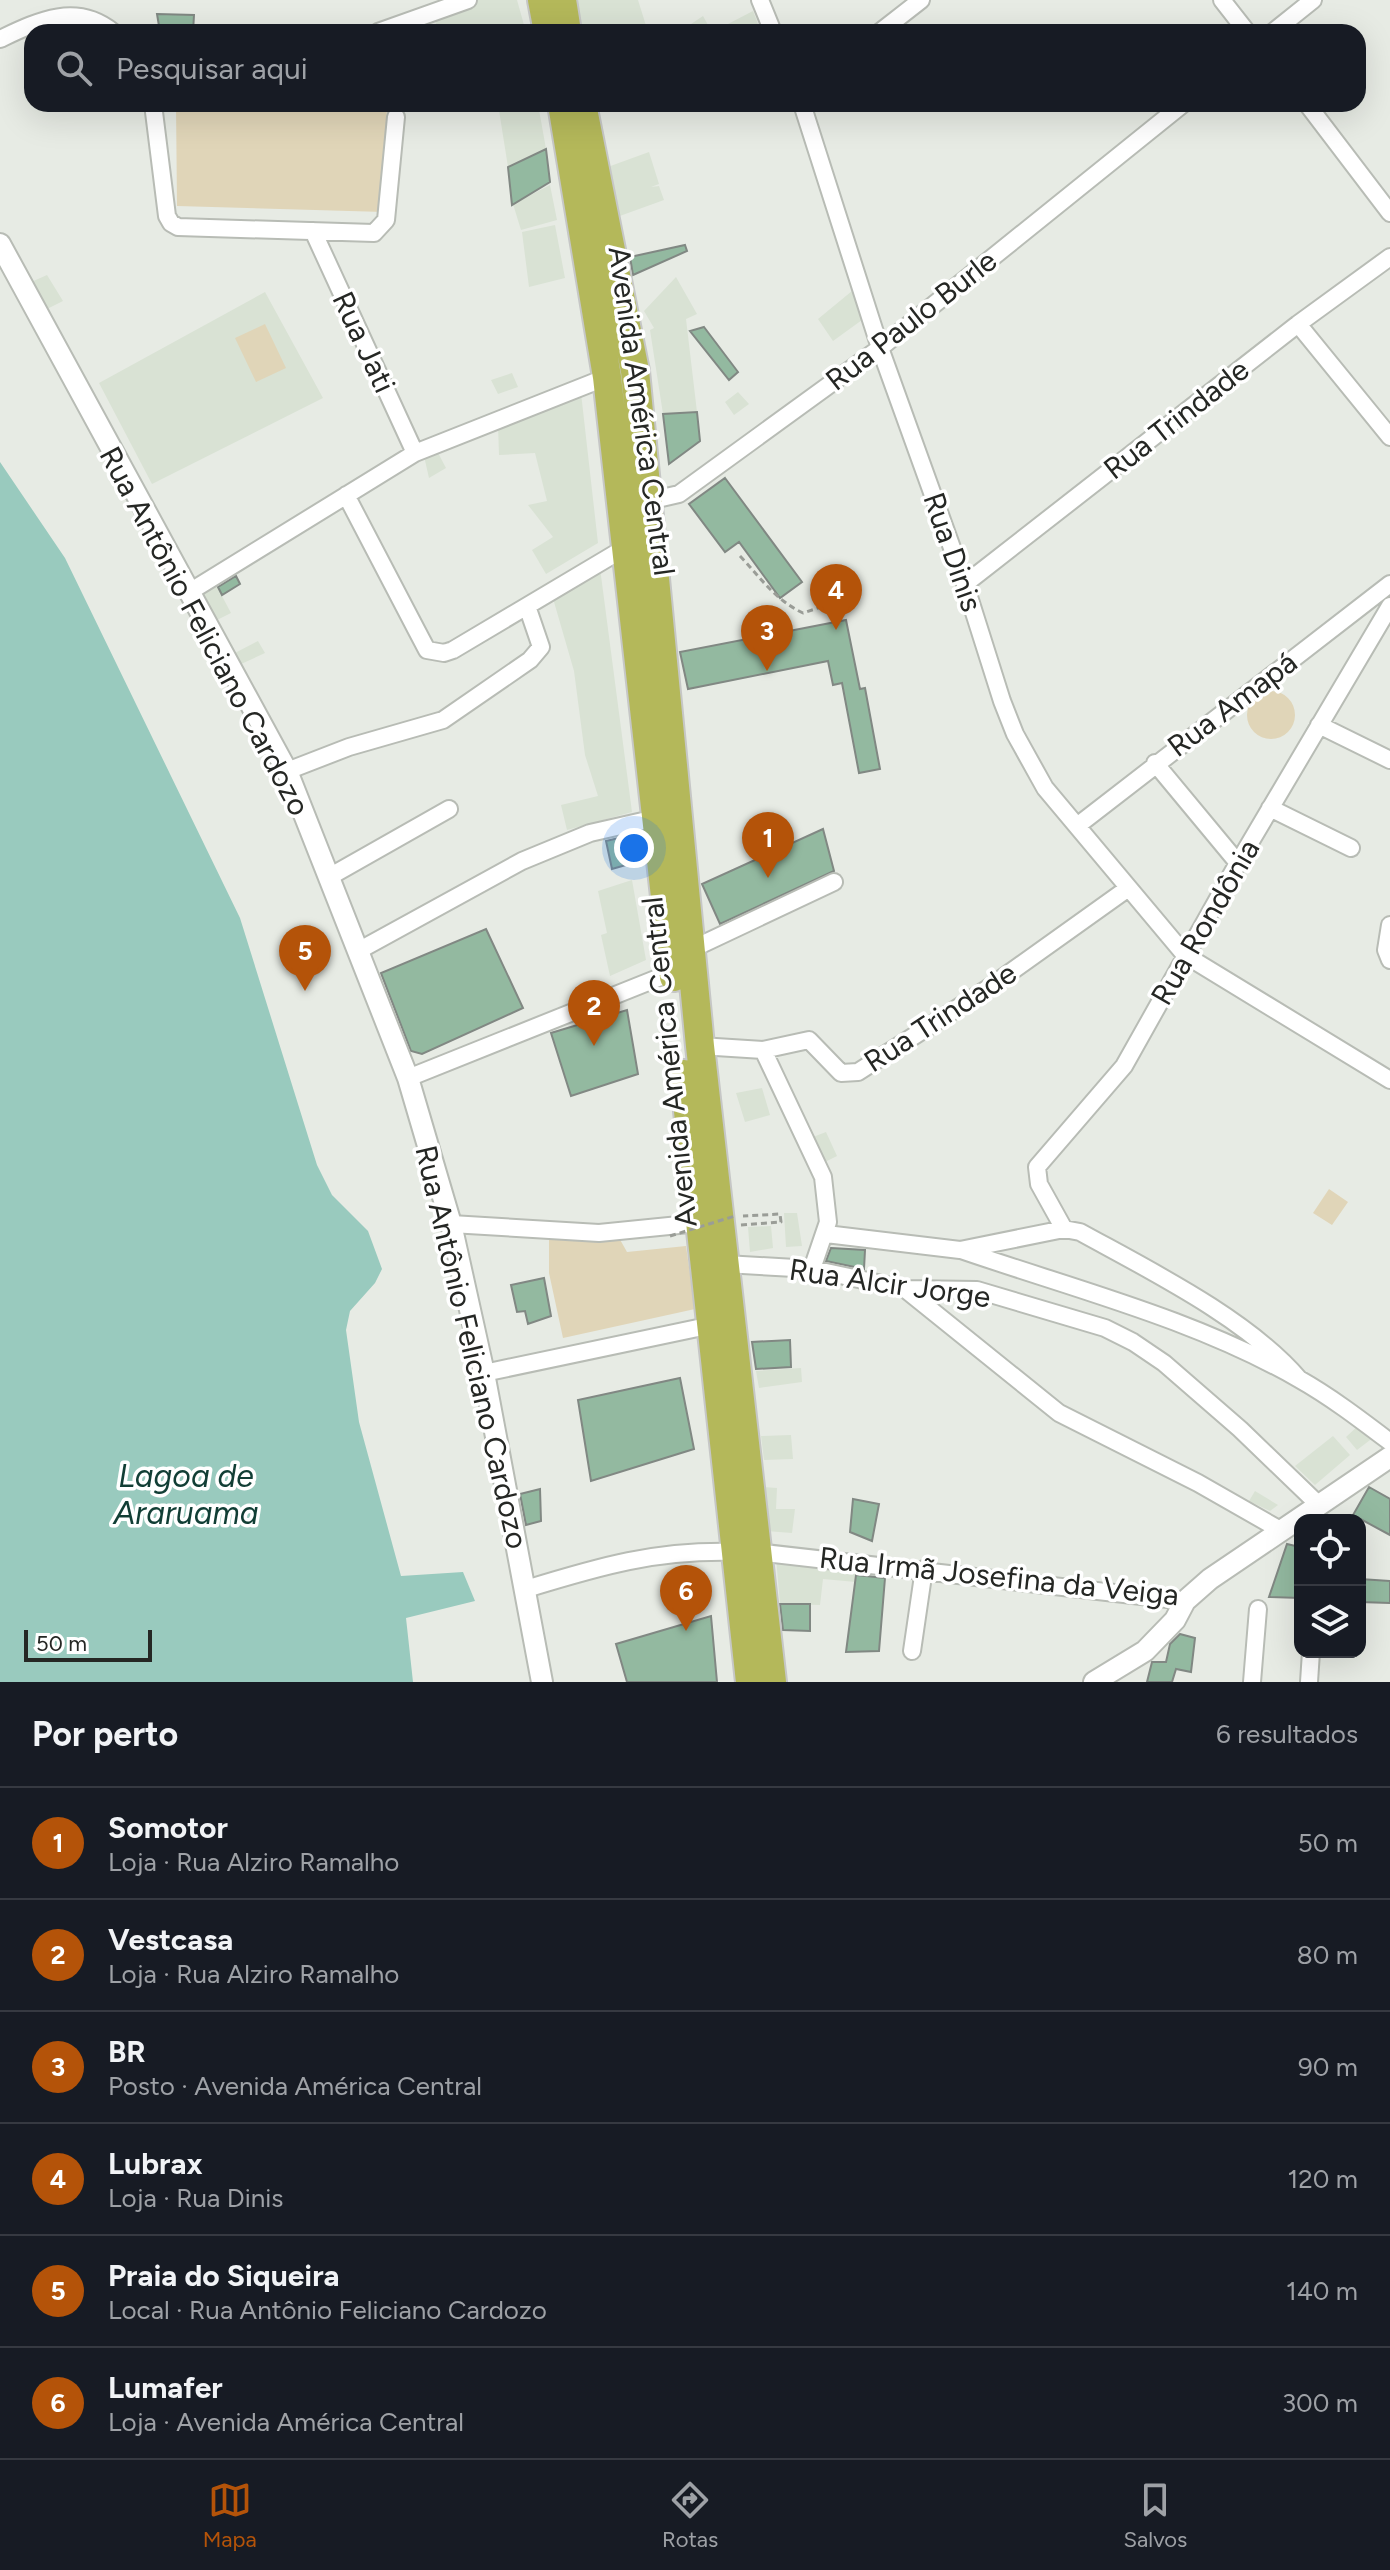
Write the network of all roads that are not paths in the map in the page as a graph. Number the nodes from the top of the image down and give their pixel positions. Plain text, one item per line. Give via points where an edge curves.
1 (468, 0) edge
2 (542, 0) edge
3 (562, 0) edge
4 (760, 0) edge
5 (921, 0) edge
6 (1222, 0) edge
7 (1313, 0) edge
8 (56, 8) edge
9 (27, 24) edge
10 (103, 24) edge
11 (400, 24) edge
12 (546, 24) edge
13 (566, 24) edge
14 (770, 24) edge
15 (890, 24) edge
16 (1241, 24) edge
17 (1283, 24) edge
18 (24, 26) edge
19 (0, 39) edge
20 (154, 112) edge
21 (563, 112) edge
22 (584, 112) edge
23 (805, 112) edge
24 (1173, 112) edge
25 (1313, 112) edge
26 (396, 117) dead end
27 (1390, 213) edge
28 (313, 231) junction
29 (0, 244) edge
30 (1390, 257) edge
31 (1298, 324) junction
32 (880, 348) junction
33 (607, 377) junction
34 (1390, 437) edge
35 (415, 453) junction
36 (346, 495) junction
37 (635, 503) junction
38 (628, 546) junction
39 (965, 584) junction
40 (1390, 584) edge
41 (191, 591) junction
42 (527, 606) junction
43 (1390, 606) edge
44 (1319, 725) junction
45 (1390, 760) edge
46 (1155, 763) junction
47 (287, 771) junction
48 (1270, 808) junction
49 (449, 809) dead end
50 (656, 818) junction
51 (1077, 826) junction
52 (1351, 848) dead end
53 (1238, 863) junction
54 (329, 877) junction
55 (834, 882) dead end
56 (1127, 889) junction
57 (1390, 925) edge
58 (358, 951) junction
59 (1185, 955) junction
60 (1390, 960) edge
61 (682, 961) junction
62 (700, 1046) junction
63 (763, 1050) junction
64 (408, 1078) junction
65 (1390, 1080) edge
66 (718, 1222) junction
67 (451, 1224) junction
68 (1064, 1229) junction
69 (826, 1234) junction
70 (960, 1250) junction
71 (725, 1264) junction
72 (812, 1269) junction
73 (905, 1289) junction
74 (712, 1325) junction
75 (484, 1373) junction
76 (1299, 1379) junction
77 (1390, 1442) edge
78 (1390, 1457) edge
79 (1320, 1506) junction
80 (1282, 1531) junction
81 (746, 1552) junction
82 (924, 1569) junction
83 (526, 1589) junction
84 (1185, 1601) junction
85 (1258, 1609) dead end
86 (912, 1651) dead end
87 (1311, 1658) edge
88 (542, 1682) edge
89 (750, 1682) edge
90 (772, 1682) edge
91 (1094, 1682) edge
92 (1252, 1682) edge
93 (1309, 1682) edge

1 - 11 street
2 - 12 highway
3 - 13 highway
4 - 14 street
5 - 15 street
6 - 16 street
7 - 17 street
8 - 9 street
8 - 10 street
18 - 19 street
20 - 28 street via 171,223
21 - 33 highway, Avenida América Central
22 - 37 highway, Avenida América Central via 635,371
23 - 32 street, Rua Dinis
24 - 32 street, Rua Paulo Burle
25 - 27 street
26 - 28 street via 382,229 366,234
28 - 35 street, Rua Jati
29 - 41 street, Rua Antônio Feliciano Cardozo
30 - 31 street, Rua Trindade
31 - 34 street
31 - 39 street, Rua Trindade
32 - 37 street, Rua Paulo Burle via 679,494
32 - 39 street, Rua Dinis
33 - 35 street
33 - 37 highway, Avenida América Central
35 - 36 street
36 - 41 street
36 - 42 street via 427,650 453,650
37 - 38 highway, Avenida América Central
37 - 61 highway, Avenida América Central
38 - 42 street
38 - 50 highway, Avenida América Central
39 - 51 street, Rua Dinis via 1015,734 1045,788
40 - 46 street, Rua Amapá
41 - 47 street, Rua Antônio Feliciano Cardozo
42 - 47 street via 541,647 484,694 443,720
43 - 44 street, Rua Rondônia
44 - 45 street
44 - 48 street, Rua Rondônia
46 - 51 street, Rua Amapá
46 - 53 street
47 - 54 street, Rua Antônio Feliciano Cardozo
48 - 52 street
48 - 53 street, Rua Rondônia
49 - 54 street
50 - 58 street via 590,833 533,856
50 - 61 highway, Avenida América Central
51 - 56 street, Rua Dinis
53 - 59 street, Rua Rondônia
54 - 58 street, Rua Antônio Feliciano Cardozo
55 - 61 street
56 - 59 street, Rua Dinis
56 - 63 street, Rua Trindade via 858,1072 841,1073 809,1040
57 - 60 street
58 - 64 street, Rua Antônio Feliciano Cardozo
59 - 65 street, Rua Dinis
59 - 68 street, Rua Rondônia via 1116,1077 1037,1167 1039,1184
61 - 62 highway, Avenida América Central
61 - 64 street
61 - 66 highway, Avenida América Central
62 - 63 street, Rua Trindade
62 - 66 highway, Avenida América Central
63 - 69 street via 823,1177
64 - 67 street, Rua Antônio Feliciano Cardozo
66 - 67 street via 599,1233
66 - 71 highway, Avenida América Central
66 - 74 highway, Avenida América Central
67 - 75 street, Rua Antônio Feliciano Cardozo
68 - 70 street
68 - 76 street via 1100,1243 1238,1325 1273,1350
69 - 70 street
69 - 72 street
70 - 76 street via 1143,1310
71 - 72 street, Rua Alcir Jorge
71 - 81 highway, Avenida América Central
72 - 73 street, Rua Alcir Jorge
73 - 79 street, Rua Alcir Jorge via 977,1290 1105,1328 1133,1342 1240,1429
73 - 80 street via 1059,1413
74 - 75 street
74 - 81 highway, Avenida América Central
75 - 83 street, Rua Antônio Feliciano Cardozo
76 - 77 street
78 - 79 street, Rua Irmã Josefina da Veiga
79 - 80 street, Rua Irmã Josefina da Veiga
80 - 84 street, Rua Irmã Josefina da Veiga
81 - 82 street, Rua Irmã Josefina da Veiga
81 - 83 street, Rua Irmã Josefina da Veiga via 680,1551 636,1558
81 - 89 highway, Avenida América Central
81 - 90 highway, Avenida América Central
82 - 84 street, Rua Irmã Josefina da Veiga
82 - 86 street
83 - 88 street, Rua Antônio Feliciano Cardozo
84 - 91 street via 1175,1620 1145,1651
85 - 92 street
87 - 93 street

